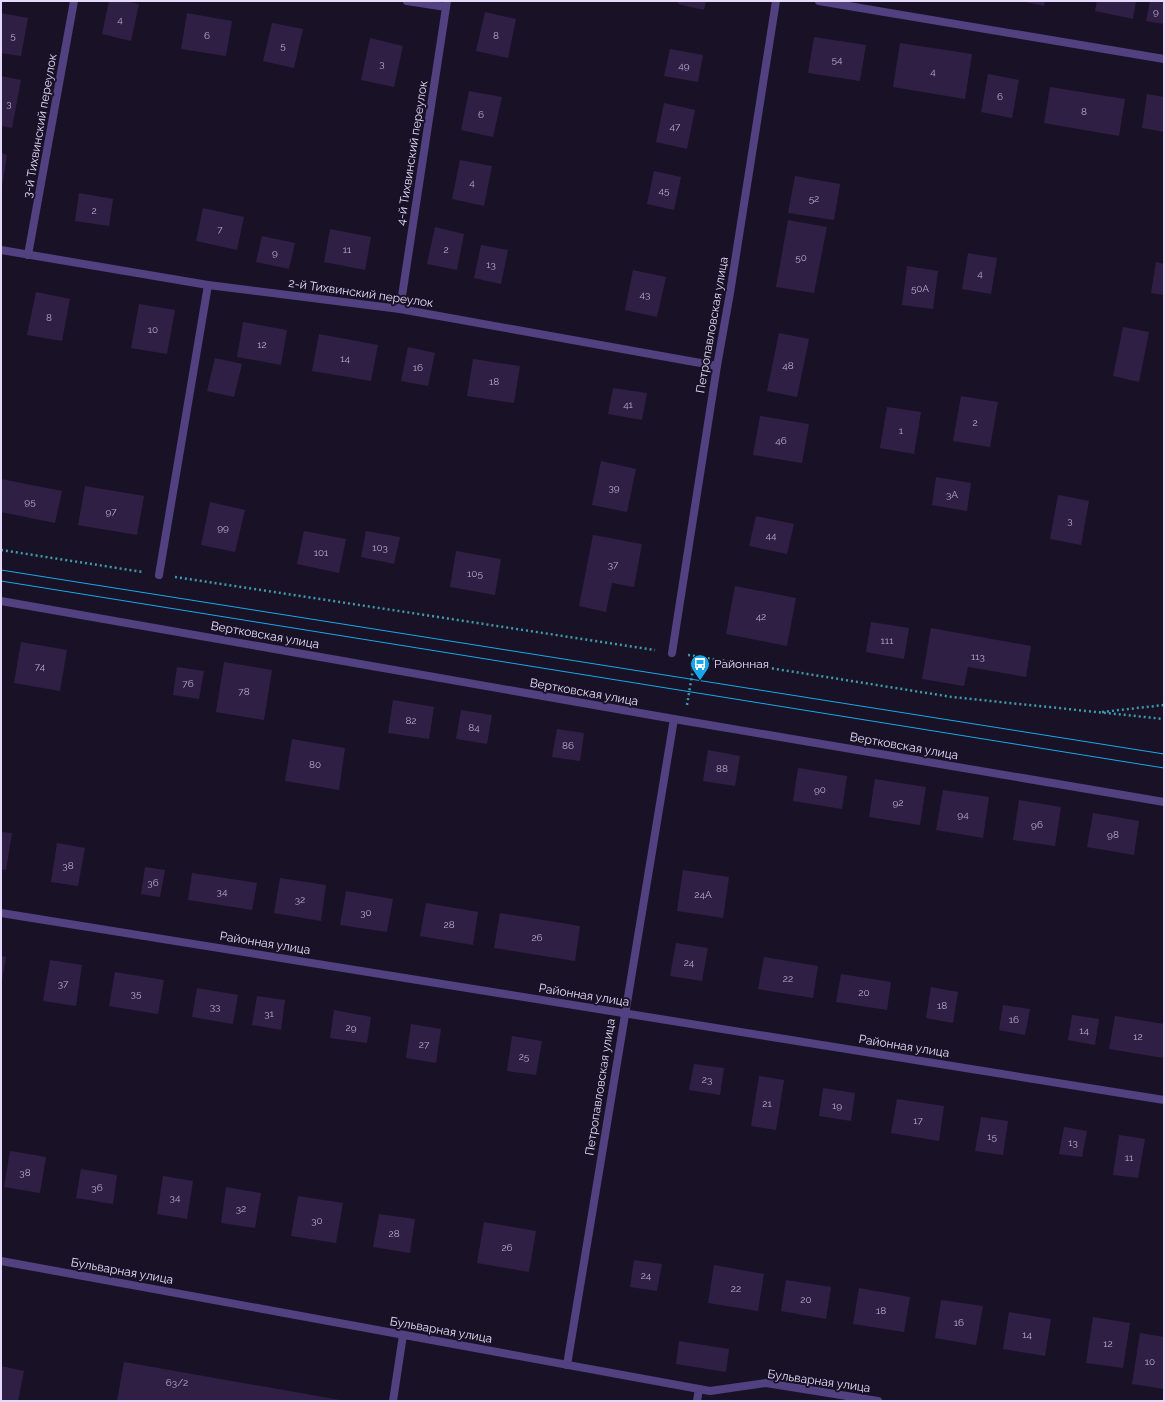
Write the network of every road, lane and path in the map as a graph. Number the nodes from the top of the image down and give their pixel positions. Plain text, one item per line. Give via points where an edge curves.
1 (74, 1) edge
2 (408, 1) edge
3 (776, 1) edge
4 (819, 1) edge
5 (447, 4) edge
6 (1164, 59) edge
7 (1, 250) edge
8 (28, 255) junction
9 (208, 285) junction
10 (400, 309) junction
11 (717, 366) junction
12 (1, 550) edge
13 (159, 575) junction
14 (1, 601) edge
15 (672, 653) junction
16 (695, 656) junction
17 (1164, 705) edge
18 (1095, 712) junction
19 (1164, 719) edge
20 (674, 720) junction
21 (684, 721) junction
22 (1164, 802) edge
23 (1, 913) edge
24 (624, 1014) junction
25 (1164, 1100) edge
26 (1, 1261) edge
27 (403, 1335) junction
28 (567, 1365) junction
29 (699, 1389) junction
30 (393, 1401) edge
31 (697, 1401) edge
32 (878, 1401) edge

1 - 8 street, 3-й Тихвинский переулок
2 - 5 street
3 - 11 street, Петропавловская улица
4 - 6 street
5 - 10 street, 4-й Тихвинский переулок
7 - 8 street, 2-й Тихвинский переулок
8 - 9 street, 2-й Тихвинский переулок
9 - 10 street, 2-й Тихвинский переулок
9 - 13 street
10 - 11 street, 2-й Тихвинский переулок
11 - 15 street, Петропавловская улица
12 - 13 path
13 - 15 path
14 - 20 street, Вертковская улица
15 - 16 path
16 - 18 path via 952,697
16 - 21 path
17 - 18 path
18 - 19 path
20 - 21 street, Вертковская улица
20 - 24 street, Петропавловская улица
21 - 22 street, Вертковская улица
23 - 24 street, Районная улица
24 - 25 street, Районная улица
24 - 28 street, Петропавловская улица
26 - 27 street, Бульварная улица
27 - 28 street, Бульварная улица
27 - 30 street
28 - 29 street, Бульварная улица
29 - 31 street
29 - 32 street, Бульварная улица via 710,1391 766,1384

